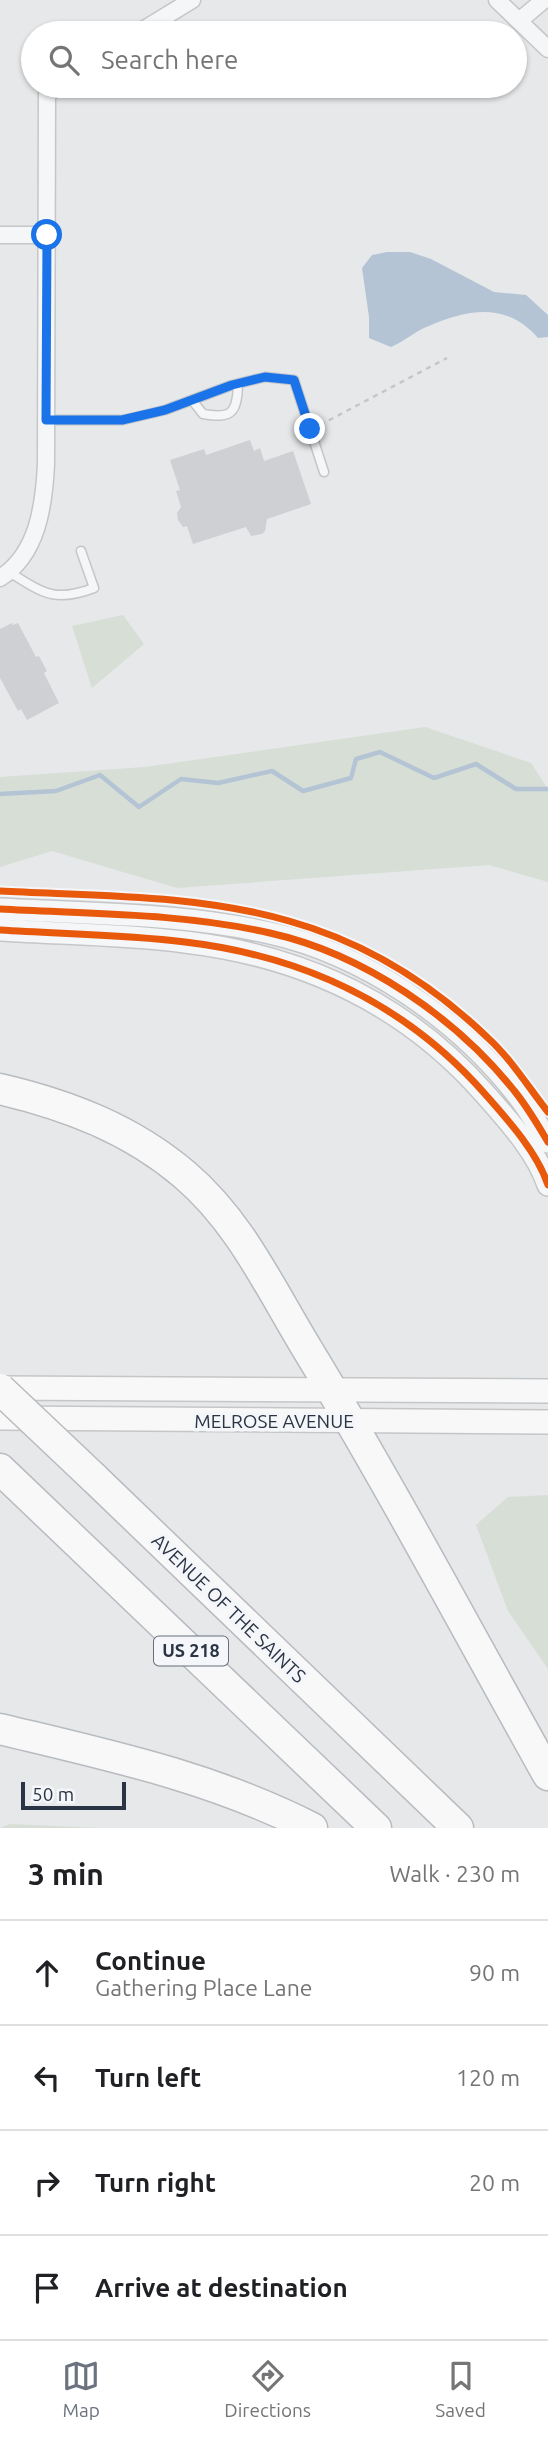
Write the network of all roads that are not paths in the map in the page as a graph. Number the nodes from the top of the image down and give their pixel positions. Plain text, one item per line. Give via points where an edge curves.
1 (192, 0) edge
2 (497, 0) edge
3 (544, 0) edge
4 (158, 21) edge
5 (519, 21) joint
6 (527, 29) edge
7 (548, 49) edge
8 (47, 98) edge
9 (0, 235) edge
10 (47, 235) junction
11 (238, 384) junction
12 (192, 400) junction
13 (46, 420) junction
14 (324, 472) dead end
15 (81, 551) dead end
16 (4, 575) edge
17 (0, 908) edge
18 (0, 930) edge
19 (0, 1089) edge
20 (548, 1142) edge
21 (548, 1185) edge
22 (0, 1388) edge
23 (333, 1390) junction
24 (548, 1391) edge
25 (0, 1418) edge
26 (350, 1421) junction
27 (548, 1422) edge
28 (3, 1472) edge
29 (0, 1729) edge
30 (548, 1775) edge
31 (312, 1828) edge
32 (376, 1828) edge
33 (458, 1828) edge

1 - 4 street
2 - 5 street
3 - 5 street
6 - 7 street
8 - 10 street
9 - 10 street
10 - 13 street
11 - 12 lane
11 - 12 lane via 237,401 220,417 203,414
11 - 14 lane via 265,377 294,380
12 - 13 lane via 122,420
13 - 16 street via 44,501 33,538
15 - 16 lane via 94,588 85,591 55,596
17 - 20 street via 216,923 273,933 332,953 428,1006 516,1093
18 - 21 street via 184,941 290,964 343,984 408,1022 466,1072 516,1129
19 - 23 highway via 105,1122 185,1175 242,1238
22 - 23 main road, MELROSE AVENUE
22 - 33 highway, AVENUE OF THE SAINTS / US 218, bridge
23 - 24 main road, MELROSE AVENUE
23 - 26 highway
25 - 26 main road, MELROSE AVENUE
26 - 27 main road, MELROSE AVENUE
26 - 30 highway
28 - 32 highway, US 218
29 - 31 highway via 201,1780

